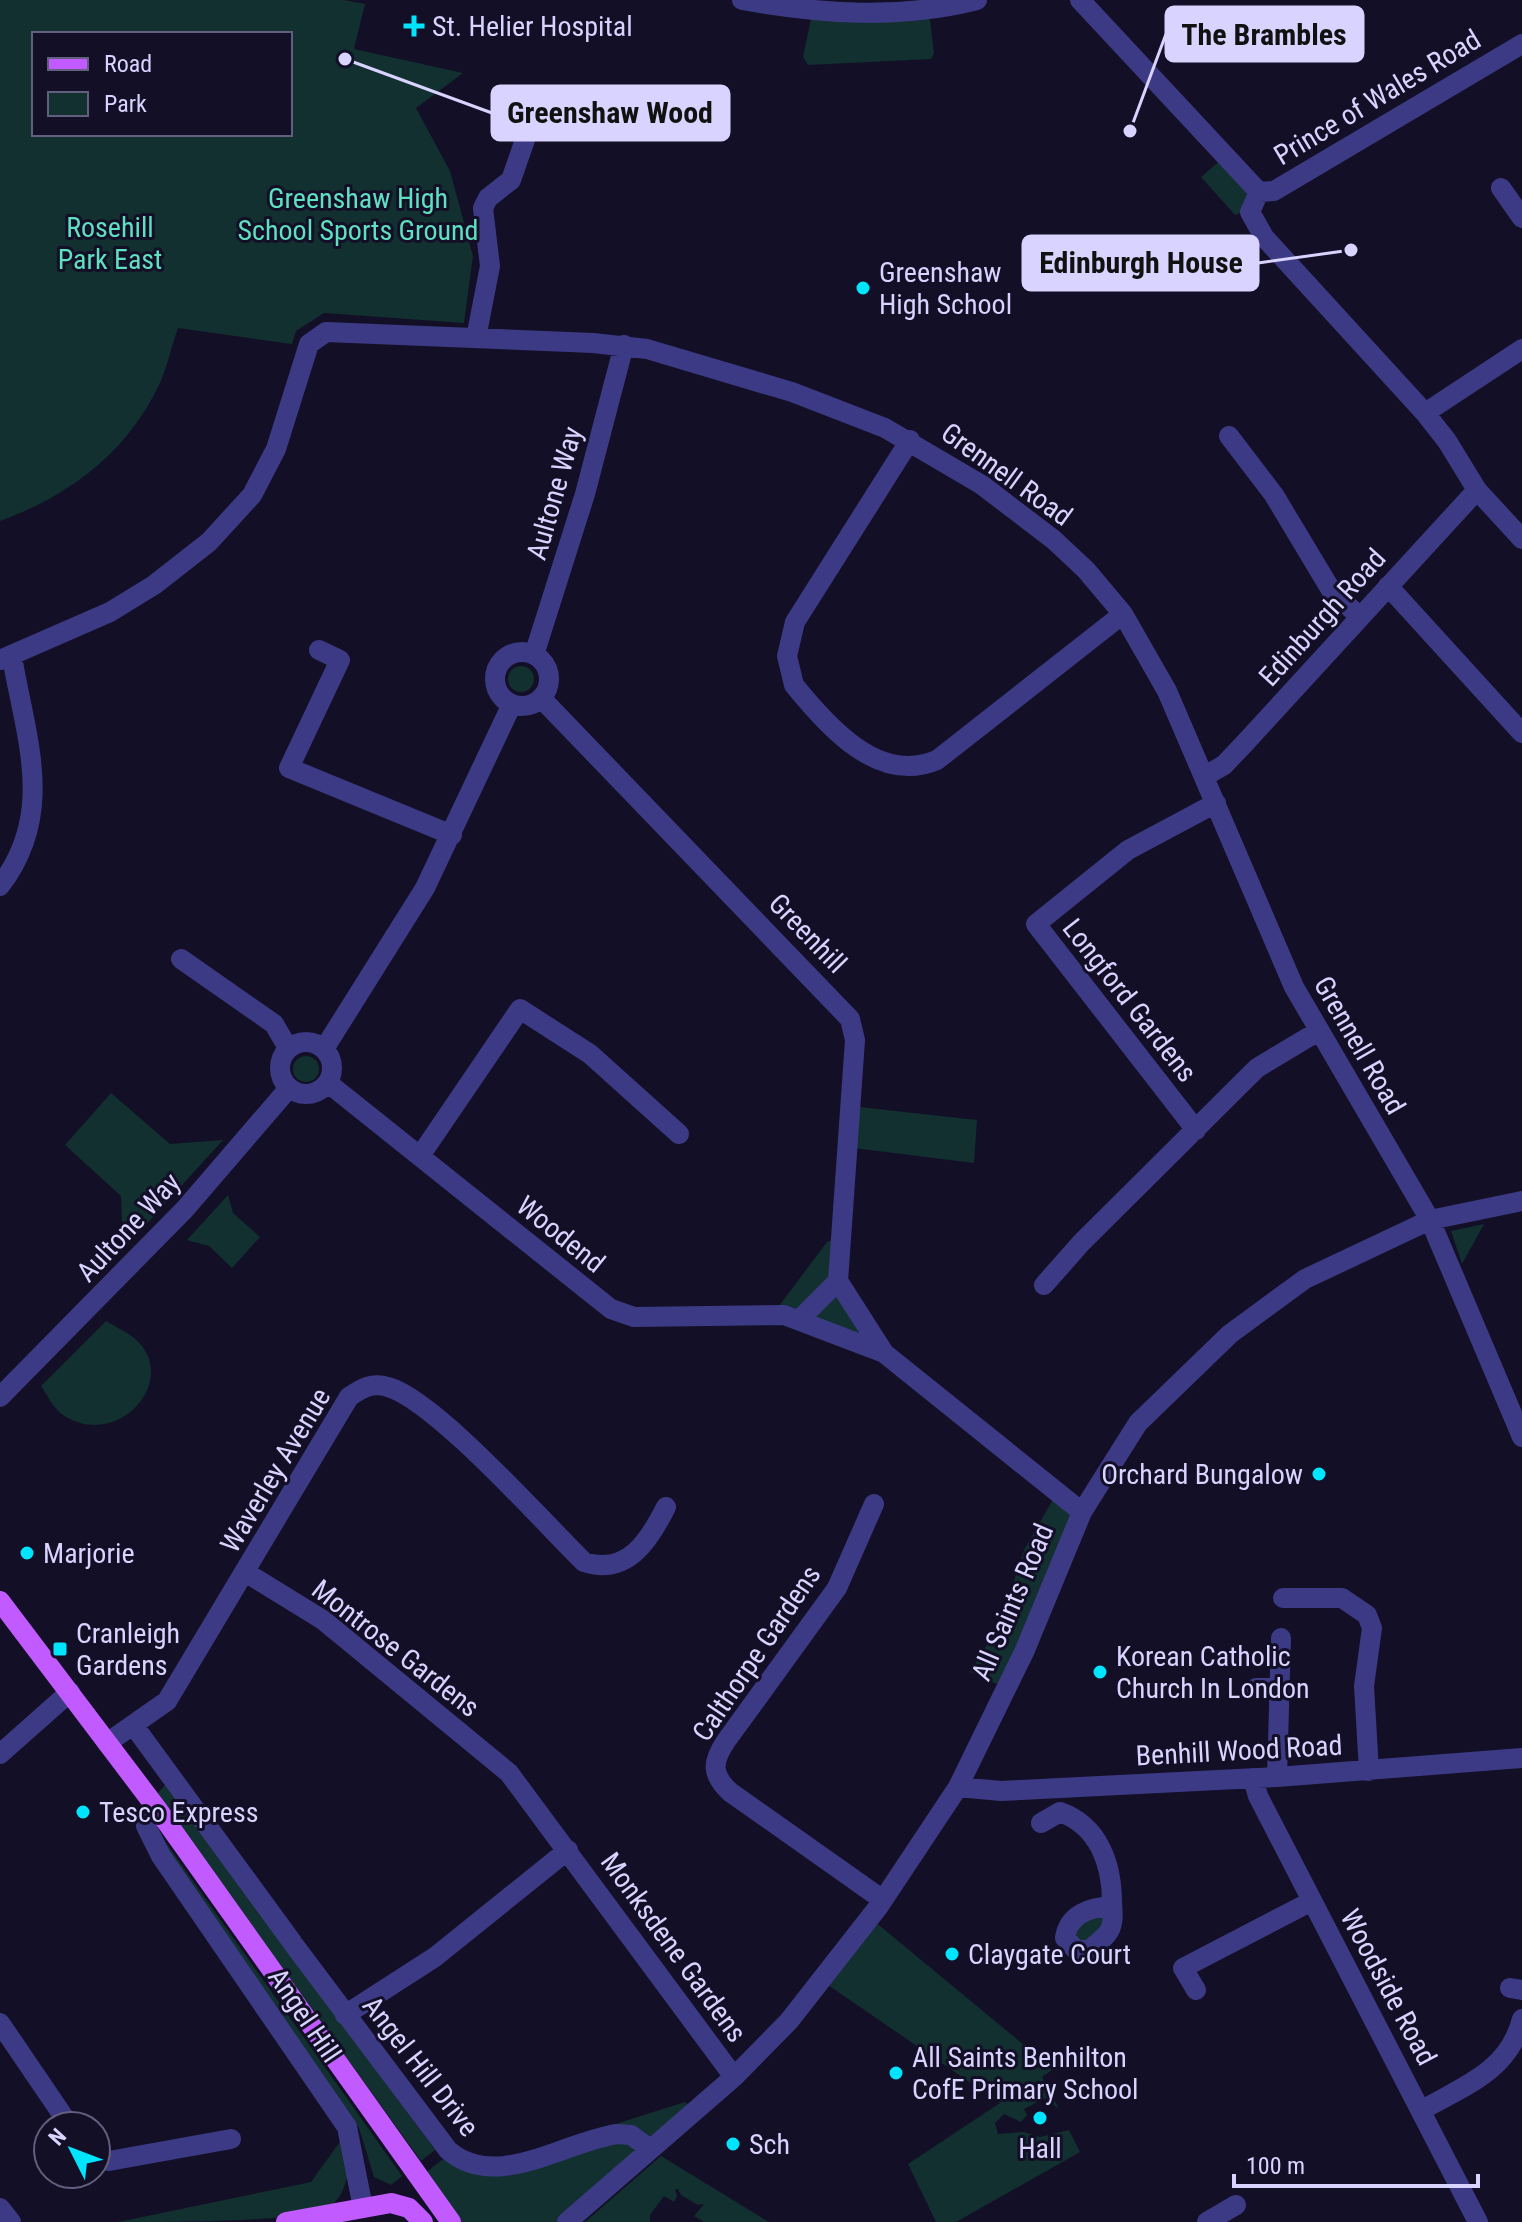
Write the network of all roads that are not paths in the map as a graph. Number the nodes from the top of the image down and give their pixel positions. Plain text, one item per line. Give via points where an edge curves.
1 (742, 0) edge
2 (977, 0) edge
3 (1080, 0) edge
4 (1522, 44) edge
5 (534, 114) dead end
6 (1501, 188) dead end
7 (1259, 192) junction
8 (1522, 218) edge
9 (476, 338) junction
10 (624, 345) junction
11 (1522, 349) edge
12 (1425, 413) junction
13 (1229, 436) dead end
14 (910, 440) junction
15 (1477, 490) junction
16 (1522, 539) edge
17 (1388, 586) junction
18 (1123, 614) junction
19 (1360, 617) junction
20 (319, 650) dead end
21 (534, 655) junction
22 (6, 658) edge
23 (541, 698) junction
24 (512, 704) junction
25 (1522, 733) edge
26 (1205, 776) junction
27 (1216, 803) junction
28 (452, 835) junction
29 (0, 886) edge
30 (181, 959) dead end
31 (1317, 1032) junction
32 (288, 1048) junction
33 (324, 1049) junction
34 (328, 1083) junction
35 (289, 1088) junction
36 (1196, 1130) junction
37 (679, 1134) dead end
38 (420, 1156) junction
39 (1522, 1201) edge
40 (1430, 1220) junction
41 (838, 1281) junction
42 (1044, 1285) dead end
43 (800, 1319) junction
44 (884, 1353) junction
45 (0, 1397) edge
46 (1522, 1437) edge
47 (874, 1504) dead end
48 (666, 1507) dead end
49 (1082, 1512) junction
50 (245, 1572) junction
51 (1283, 1598) dead end
52 (0, 1601) edge
53 (1281, 1638) dead end
54 (1256, 1688) dead end
55 (1279, 1688) junction
56 (70, 1692) junction
57 (134, 1726) junction
58 (107, 1743) junction
59 (0, 1754) edge
60 (1522, 1758) edge
61 (1369, 1771) junction
62 (509, 1773) joint
63 (1277, 1777) junction
64 (1253, 1778) junction
65 (958, 1787) junction
66 (1057, 1788) junction
67 (158, 1810) junction
68 (1060, 1812) junction
69 (1041, 1823) dead end
70 (568, 1850) junction
71 (883, 1900) junction
72 (1312, 1901) junction
73 (1112, 1906) dead end
74 (1196, 1990) dead end
75 (345, 2015) junction
76 (1522, 2019) edge
77 (0, 2023) edge
78 (1517, 2049) edge
79 (734, 2077) junction
80 (59, 2110) edge
81 (1422, 2110) junction
82 (218, 2135) dead end
83 (650, 2149) junction
84 (112, 2160) edge
85 (1236, 2205) dead end
86 (0, 2208) edge
87 (363, 2208) junction
88 (11, 2222) edge
89 (286, 2222) edge
90 (423, 2222) edge
91 (451, 2222) edge
92 (567, 2222) edge
93 (1207, 2222) edge
94 (1478, 2222) edge

1 - 2 street via 852,14 926,10
3 - 7 street
4 - 7 street, Prince of Wales Road via 1274,191
5 - 9 street via 511,180 483,208 490,266
6 - 8 street
7 - 12 street via 1250,212 1264,237
9 - 10 street, Grennell Road
9 - 22 street, Grennell Road via 326,332 313,340 276,449 252,495 209,542 110,612
10 - 14 street, Grennell Road via 792,392
10 - 21 street, Aultone Way via 585,494
11 - 12 street
12 - 15 street
13 - 19 street via 1274,495 1331,590
14 - 18 street, Grennell Road via 1018,509 1086,570
14 - 18 street via 804,605 789,642 794,685 863,752 877,762 905,768 937,760
15 - 16 street
15 - 17 street, Edinburgh Road
17 - 19 street, Edinburgh Road
17 - 25 street
18 - 26 street, Grennell Road via 1167,691
19 - 26 street, Edinburgh Road via 1224,765
20 - 28 street via 340,660 289,768
21 - 23 street via 548,675
21 - 24 street via 517,653 497,668 496,685
22 - 29 street via 33,774 34,808 28,837
23 - 24 street via 527,705
23 - 41 street, Greenhill via 850,1019 855,1040
24 - 28 street
26 - 27 street, Grennell Road
27 - 31 street, Grennell Road
27 - 36 street, Longford Gardens via 1128,850 1036,924
28 - 33 street via 425,888
30 - 32 street via 274,1024
31 - 36 street via 1257,1068
31 - 40 street, Grennell Road
32 - 33 street via 303,1041
32 - 35 street via 280,1064
33 - 34 street via 333,1066
34 - 35 street via 314,1093
34 - 38 street, Woodend
35 - 45 street, Aultone Way via 185,1209
36 - 42 street
37 - 38 street via 590,1054 520,1009
38 - 43 street, Woodend via 622,1315 768,1314
39 - 40 street, All Saints Road
40 - 46 street, Grennell Road
40 - 49 street, All Saints Road via 1305,1279 1230,1334 1138,1423
41 - 43 street
41 - 44 street, Woodend
43 - 44 street, Woodend
44 - 49 street, Woodend
47 - 71 street, Calthorpe Gardens via 837,1588 715,1757 714,1769 730,1792
48 - 50 street, Waverley Avenue via 635,1555 597,1567 584,1562 443,1423 409,1397 376,1385 363,1387 349,1397
49 - 65 street, All Saints Road via 1025,1650
50 - 57 street, Waverley Avenue via 167,1701
50 - 62 street, Montrose Gardens via 323,1620
51 - 61 street via 1342,1598 1367,1615 1372,1628 1364,1686
52 - 56 main road, Angel Hill
53 - 55 street
54 - 55 street
55 - 63 street
56 - 58 main road, Angel Hill
56 - 59 street
57 - 58 street, Waverley Avenue
57 - 75 street, Angel Hill Drive
58 - 67 main road, Angel Hill
60 - 61 street, Benhill Wood Road
61 - 63 street, Benhill Wood Road
62 - 70 street, Monksdene Gardens
63 - 64 street, Benhill Wood Road
64 - 66 street, Benhill Wood Road
64 - 72 street, Woodside Road
65 - 66 street, Benhill Wood Road
65 - 71 street, All Saints Road
66 - 68 street
67 - 87 street, Angel Hill via 146,1826 156,1847 347,2127
67 - 91 main road, Angel Hill
68 - 69 street
68 - 73 street via 1076,1817 1107,1857
70 - 75 street, Monksdene Gardens via 435,1957
70 - 79 street, Monksdene Gardens
71 - 79 street, All Saints Road via 789,2021
72 - 74 street via 1183,1968
72 - 81 street, Woodside Road
75 - 83 street, Angel Hill Drive via 459,2160 470,2166 493,2169 617,2134 631,2135
76 - 78 street
77 - 80 street
78 - 81 street via 1496,2069
79 - 83 street, All Saints Road
81 - 94 street, Woodside Road
82 - 84 street
83 - 92 street, All Saints Road
85 - 93 street
86 - 88 street
87 - 89 main road
87 - 90 main road via 400,2204

